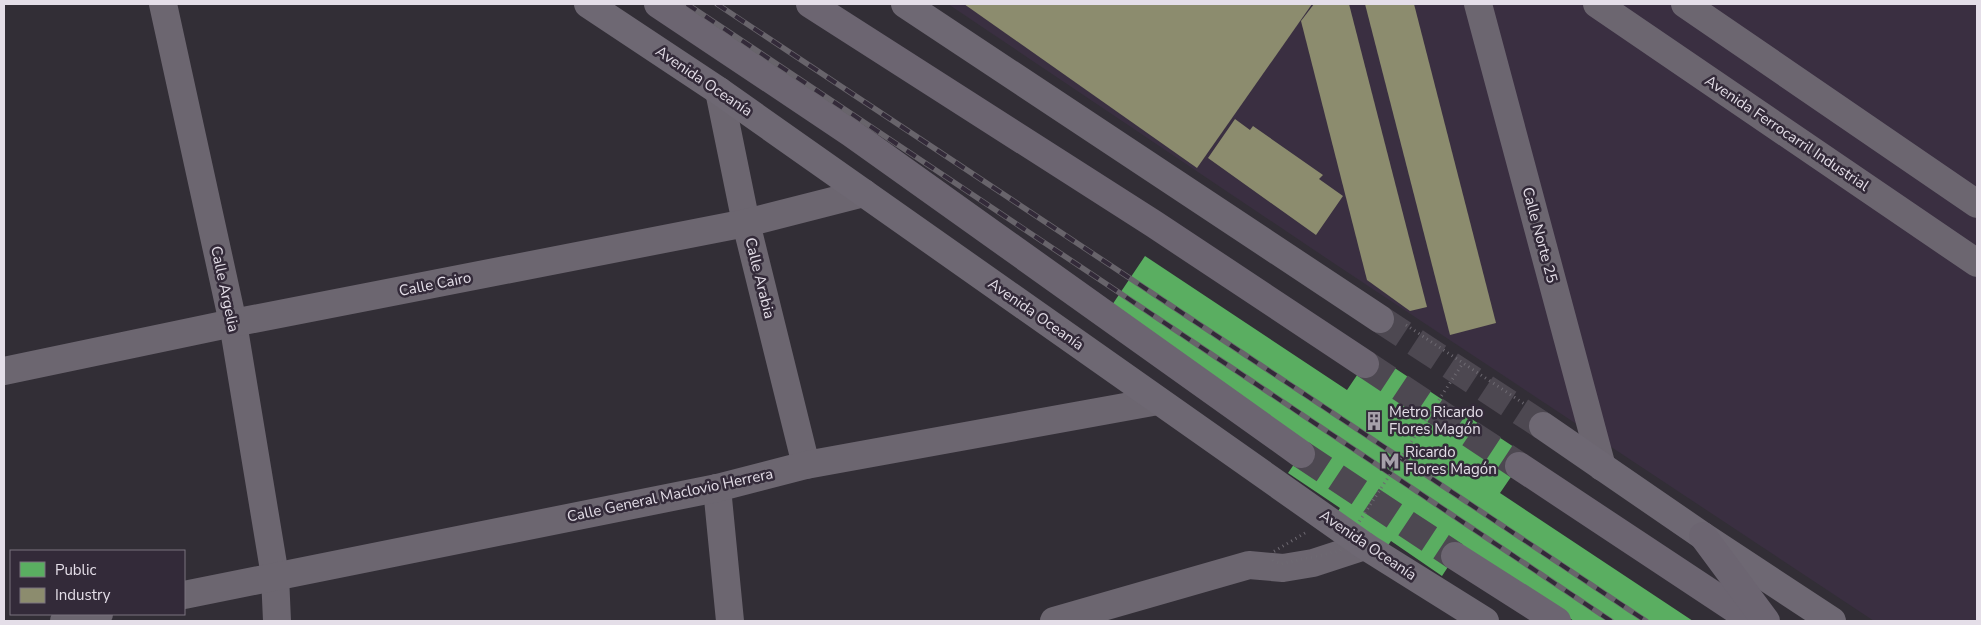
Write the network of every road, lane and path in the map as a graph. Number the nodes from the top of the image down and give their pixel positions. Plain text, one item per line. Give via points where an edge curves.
1 (163, 4) edge
2 (588, 4) edge
3 (658, 4) edge
4 (810, 4) edge
5 (905, 4) edge
6 (1478, 4) edge
7 (1597, 4) edge
8 (1685, 4) edge
9 (719, 91) junction
10 (864, 192) junction
11 (1977, 204) edge
12 (746, 223) junction
13 (1977, 263) edge
14 (1390, 320) joint
15 (233, 324) junction
16 (1463, 363) junction
17 (1365, 364) tunnel mouth
18 (4, 371) edge
19 (1158, 401) junction
20 (1538, 417) joint
21 (1301, 454) tunnel mouth
22 (806, 464) junction
23 (1519, 466) tunnel mouth
24 (1602, 467) junction
25 (717, 488) junction
26 (1305, 533) dead end
27 (1703, 536) junction
28 (1366, 546) junction
29 (1455, 556) tunnel mouth
30 (275, 576) junction
31 (185, 596) edge
32 (94, 615) edge
33 (64, 621) edge
34 (277, 621) edge
35 (730, 621) edge
36 (1054, 621) edge
37 (1485, 621) edge
38 (1557, 621) edge
39 (1753, 621) edge
40 (1766, 621) edge
41 (1832, 621) edge

1 - 15 street, Calle Argelia
2 - 9 main road, Avenida Oceanía
3 - 21 highway via 851,133
4 - 17 highway via 1154,224
5 - 14 main road
6 - 24 street, Calle Norte 25
7 - 13 street, Avenida Ferrocarril Industrial
8 - 11 street
9 - 10 main road, Avenida Oceanía
9 - 12 street, Calle Arabia
10 - 12 street, Calle Cairo
10 - 19 main road, Avenida Oceanía
12 - 15 street, Calle Cairo
12 - 22 street, Calle Arabia
14 - 16 path
15 - 18 street, Calle Cairo
15 - 30 street, Calle Argelia
16 - 20 path
16 - 26 path, bridge via 1340,551 1280,564 1273,560 1273,552
19 - 22 street, Calle General Maclovio Herrera
19 - 28 main road, Avenida Oceanía
20 - 24 main road
22 - 25 street, Calle General Maclovio Herrera
23 - 39 highway
24 - 27 main road
25 - 30 street, Calle General Maclovio Herrera
25 - 35 street
27 - 40 highway
27 - 41 main road
28 - 36 street via 1313,563 1283,568 1249,565
28 - 37 main road, Avenida Oceanía
29 - 38 highway
30 - 31 street, Calle General Maclovio Herrera
30 - 34 street, Calle Argelia
32 - 33 street

